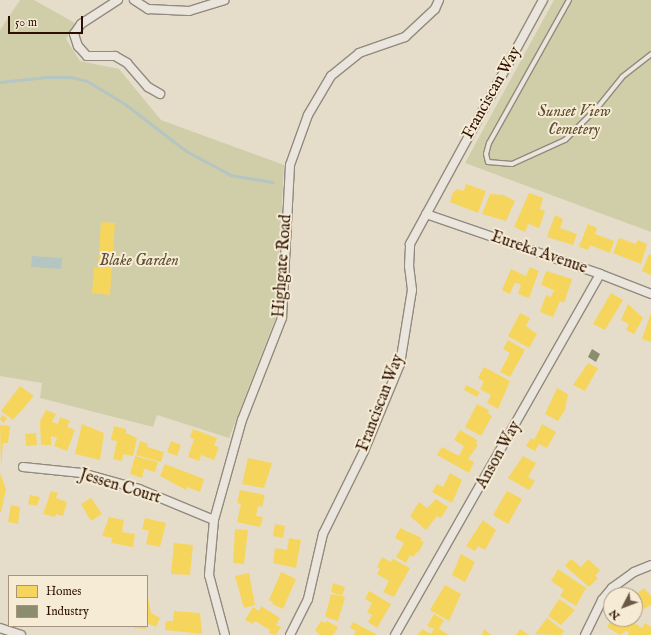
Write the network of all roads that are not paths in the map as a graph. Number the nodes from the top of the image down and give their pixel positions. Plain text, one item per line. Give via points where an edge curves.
1 (118, 0) edge
2 (134, 0) edge
3 (224, 0) edge
4 (439, 0) edge
5 (543, 0) edge
6 (569, 0) edge
7 (651, 54) edge
8 (160, 94) dead end
9 (426, 214) junction
10 (600, 274) junction
11 (651, 294) edge
12 (23, 467) dead end
13 (214, 520) junction
14 (651, 565) edge
15 (0, 628) edge
16 (21, 635) edge
17 (225, 635) edge
18 (290, 635) edge
19 (395, 635) edge
20 (585, 635) edge

1 - 8 street via 81,24 74,34 78,46 87,56 115,56 128,63 148,87
2 - 3 street via 148,9 190,11
4 - 13 street, Highgate Road via 435,9 405,36 359,53 331,76 308,115 290,165 282,318 242,420
5 - 9 street, Franciscan Way
6 - 7 lane via 489,143 486,154 488,162 512,164 565,140 598,107 622,77
9 - 10 street, Eureka Avenue
9 - 18 street, Franciscan Way via 410,244 412,290 400,364 364,451 323,534 308,599
10 - 11 street, Eureka Avenue
10 - 19 street, Anson Way
12 - 13 street, Jessen Court via 82,473 139,489
13 - 17 street, Highgate Road via 208,575
14 - 20 street via 634,572 612,588 602,600
15 - 16 street

